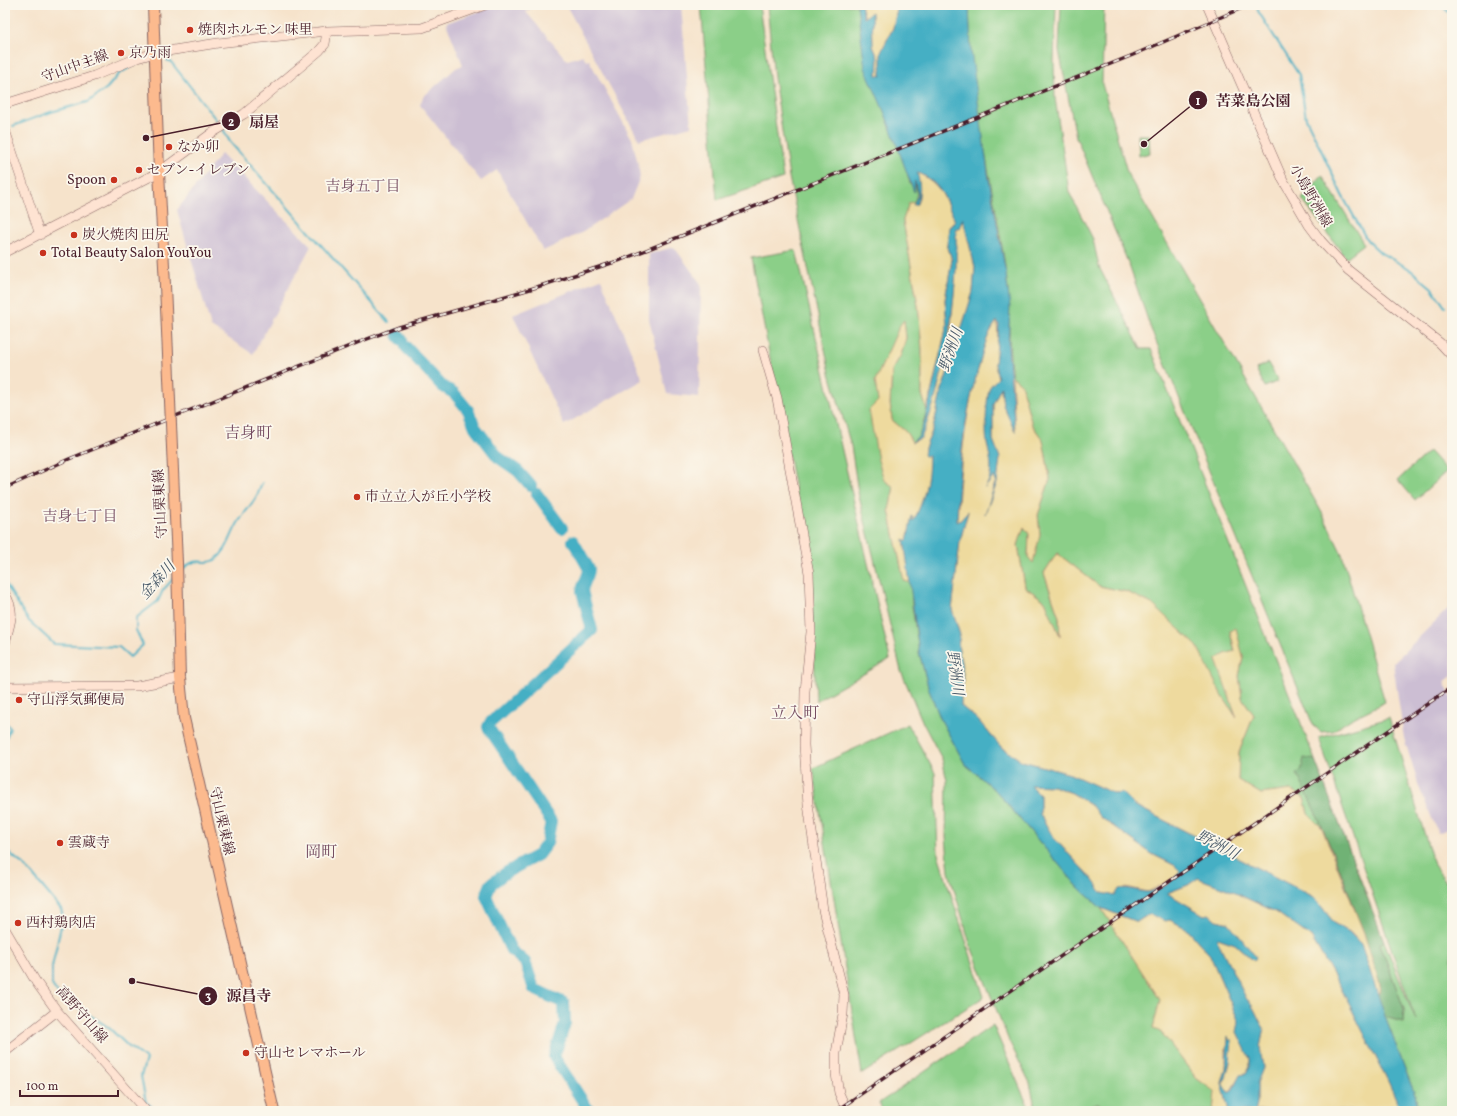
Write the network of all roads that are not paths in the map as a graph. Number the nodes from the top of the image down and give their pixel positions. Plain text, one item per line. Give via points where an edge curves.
1 (153, 5) edge
2 (485, 5) edge
3 (1207, 5) edge
4 (327, 31) junction
5 (155, 53) junction
6 (5, 104) edge
7 (5, 130) edge
8 (159, 172) junction
9 (40, 235) junction
10 (5, 252) edge
11 (763, 350) dead end
12 (1452, 356) edge
13 (5, 594) edge
14 (5, 644) edge
15 (180, 678) junction
16 (5, 687) edge
17 (5, 929) edge
18 (57, 1011) junction
19 (5, 1052) edge
20 (146, 1111) edge
21 (274, 1111) edge
22 (847, 1111) edge

1 - 5 main road, 守山栗東線
2 - 4 street, 守山中主線 via 422,28
3 - 12 street, 小島野洲線 via 1283,180 1308,225 1348,270 1440,343
4 - 5 street, 守山中主線
4 - 8 street via 325,44 320,51 244,114
5 - 6 street, 守山中主線 via 94,76
5 - 8 main road, 守山栗東線
7 - 9 street
8 - 9 street
8 - 15 main road, 守山栗東線, bridge via 178,580
9 - 10 street
11 - 22 street via 777,398 809,573 810,632 804,738 808,804 823,910 844,995 836,1053 836,1074 839,1094
13 - 14 street via 13,616
15 - 16 street via 137,686
15 - 21 main road, 守山栗東線 via 184,718
17 - 18 street, 高野守山線 via 36,982
18 - 19 street
18 - 20 street, 高野守山線

